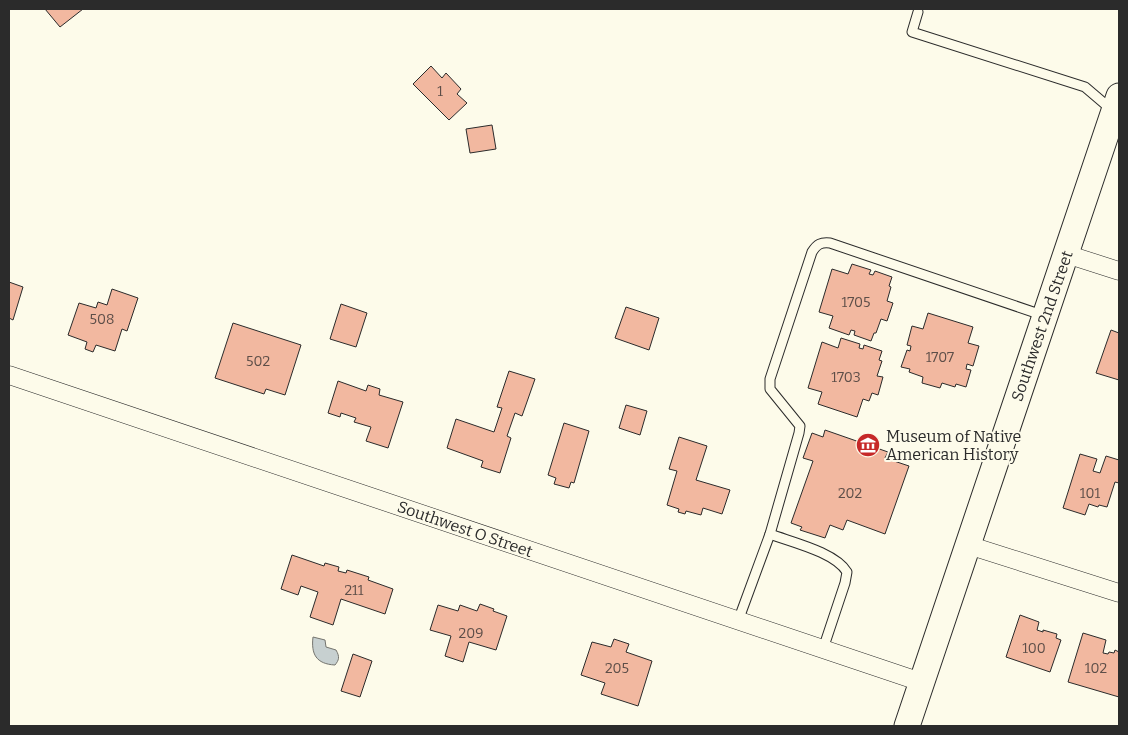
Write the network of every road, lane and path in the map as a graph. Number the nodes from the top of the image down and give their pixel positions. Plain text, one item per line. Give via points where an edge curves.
1 (918, 12) dead end
2 (1117, 104) edge
3 (1066, 254) junction
4 (1119, 271) edge
5 (1045, 316) junction
6 (9, 375) edge
7 (770, 534) junction
8 (968, 545) junction
9 (1119, 593) edge
10 (738, 621) junction
11 (823, 649) junction
12 (921, 682) junction
13 (906, 726) edge

1 - 2 lane via 912,32 1085,87
2 - 3 main road, Southwest 2nd Street
3 - 4 street
3 - 5 main road, Southwest 2nd Street
5 - 7 lane via 830,242 816,246 770,379 770,389 800,426
5 - 8 main road, Southwest 2nd Street
6 - 10 street, Southwest O Street
7 - 10 lane
7 - 11 lane via 834,559 847,572
8 - 9 street
8 - 12 main road, Southwest 2nd Street
10 - 11 street, Southwest O Street
11 - 12 street, Southwest O Street
12 - 13 main road, Southwest 2nd Street

